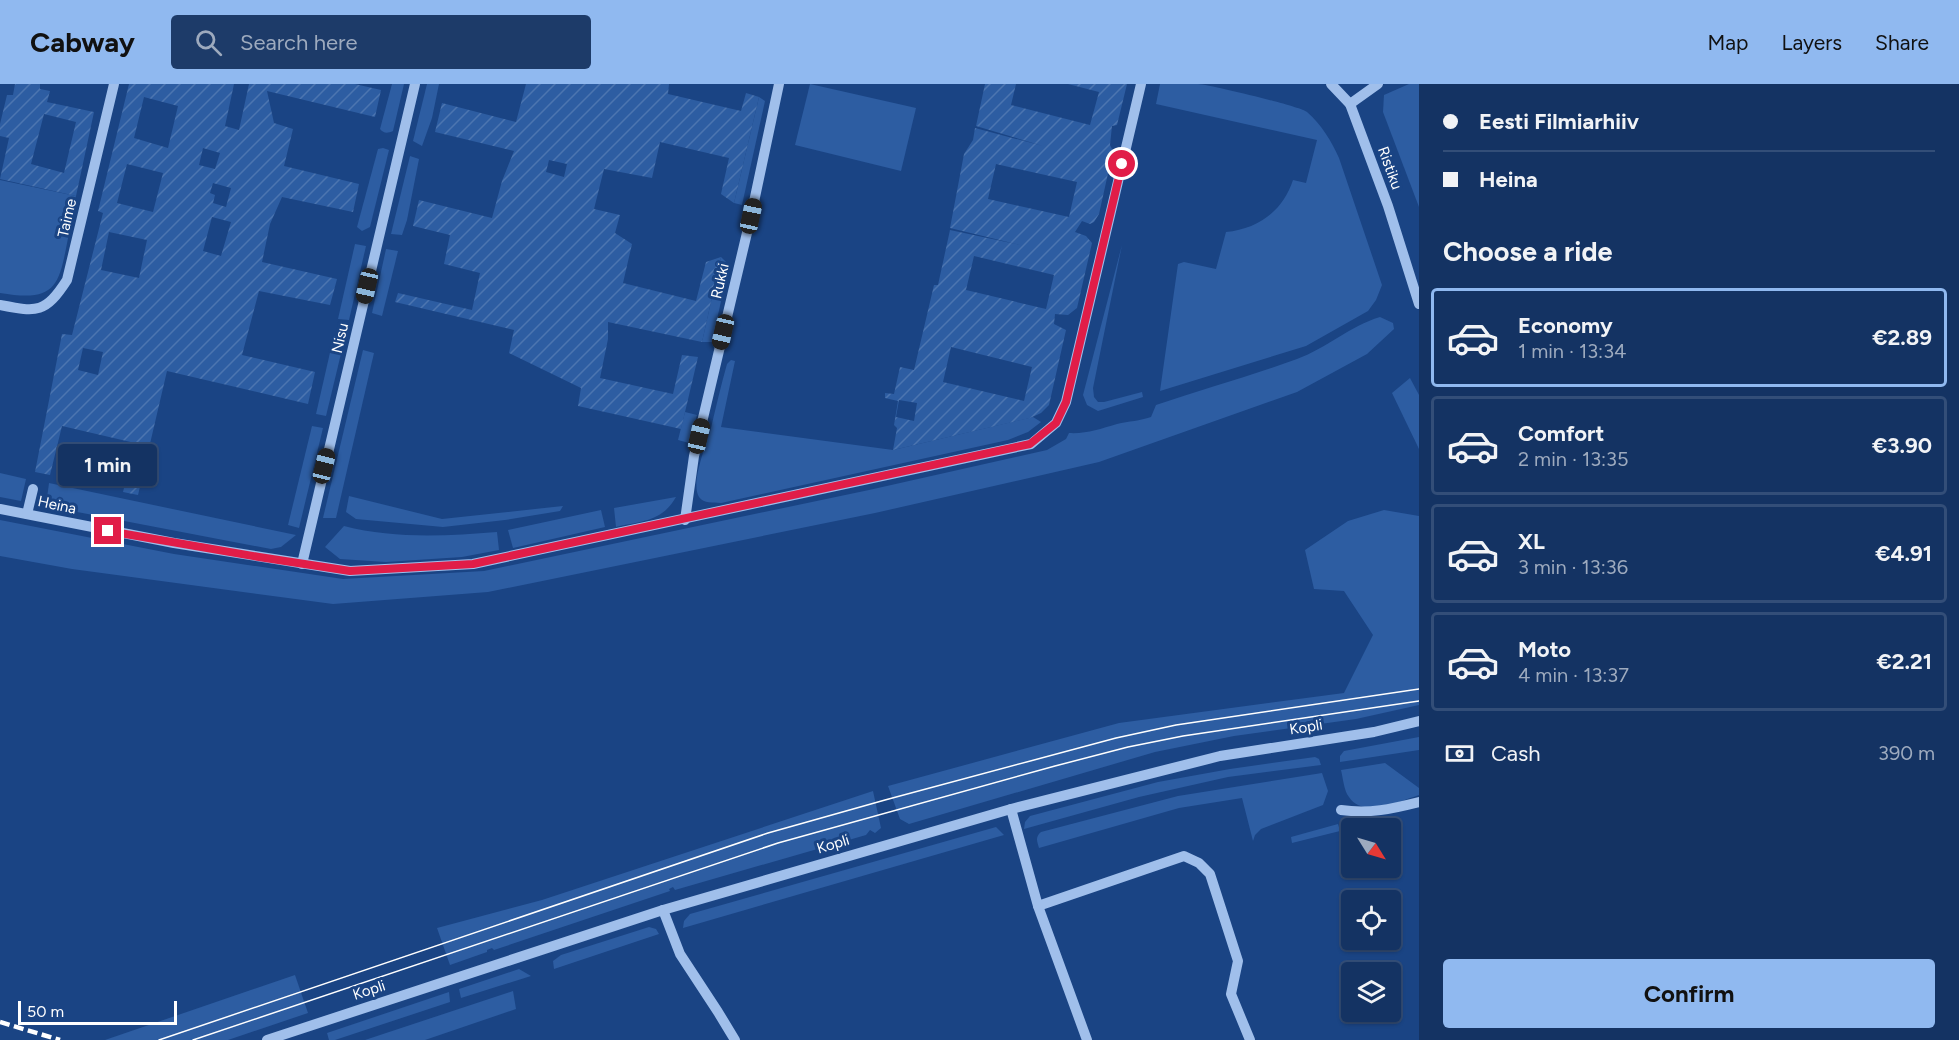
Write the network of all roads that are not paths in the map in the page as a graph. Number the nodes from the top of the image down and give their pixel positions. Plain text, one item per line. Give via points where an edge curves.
1 (114, 84) edge
2 (415, 84) edge
3 (779, 84) edge
4 (1141, 84) edge
5 (1331, 84) edge
6 (1378, 84) edge
7 (1350, 104) junction
8 (1419, 304) edge
9 (0, 305) edge
10 (33, 489) dead end
11 (0, 508) edge
12 (27, 514) junction
13 (685, 520) junction
14 (302, 564) junction
15 (1419, 721) edge
16 (1419, 802) edge
17 (1011, 809) junction
18 (1341, 810) dead end
19 (1038, 906) junction
20 (663, 910) junction
21 (267, 1040) edge
22 (735, 1040) edge
23 (1086, 1040) edge
24 (1250, 1040) edge

1 - 9 street, Taime via 67,280 54,299 36,310
2 - 14 street, Nisu
3 - 13 street, Rukki via 694,456
4 - 13 street, Heina via 1066,402 1056,423 1030,444
5 - 7 street, Ristiku
6 - 7 street
7 - 8 street, Ristiku
10 - 12 street
11 - 12 street, Heina
12 - 14 street, Heina
13 - 14 street, Heina via 473,564 350,571
15 - 17 street, Kopli via 1374,732 1220,756
16 - 18 street via 1376,812
17 - 19 street
17 - 20 street, Kopli
19 - 23 street
19 - 24 street via 1184,856 1200,862 1210,874 1238,961 1232,994
20 - 21 street, Kopli
20 - 22 street via 680,954

